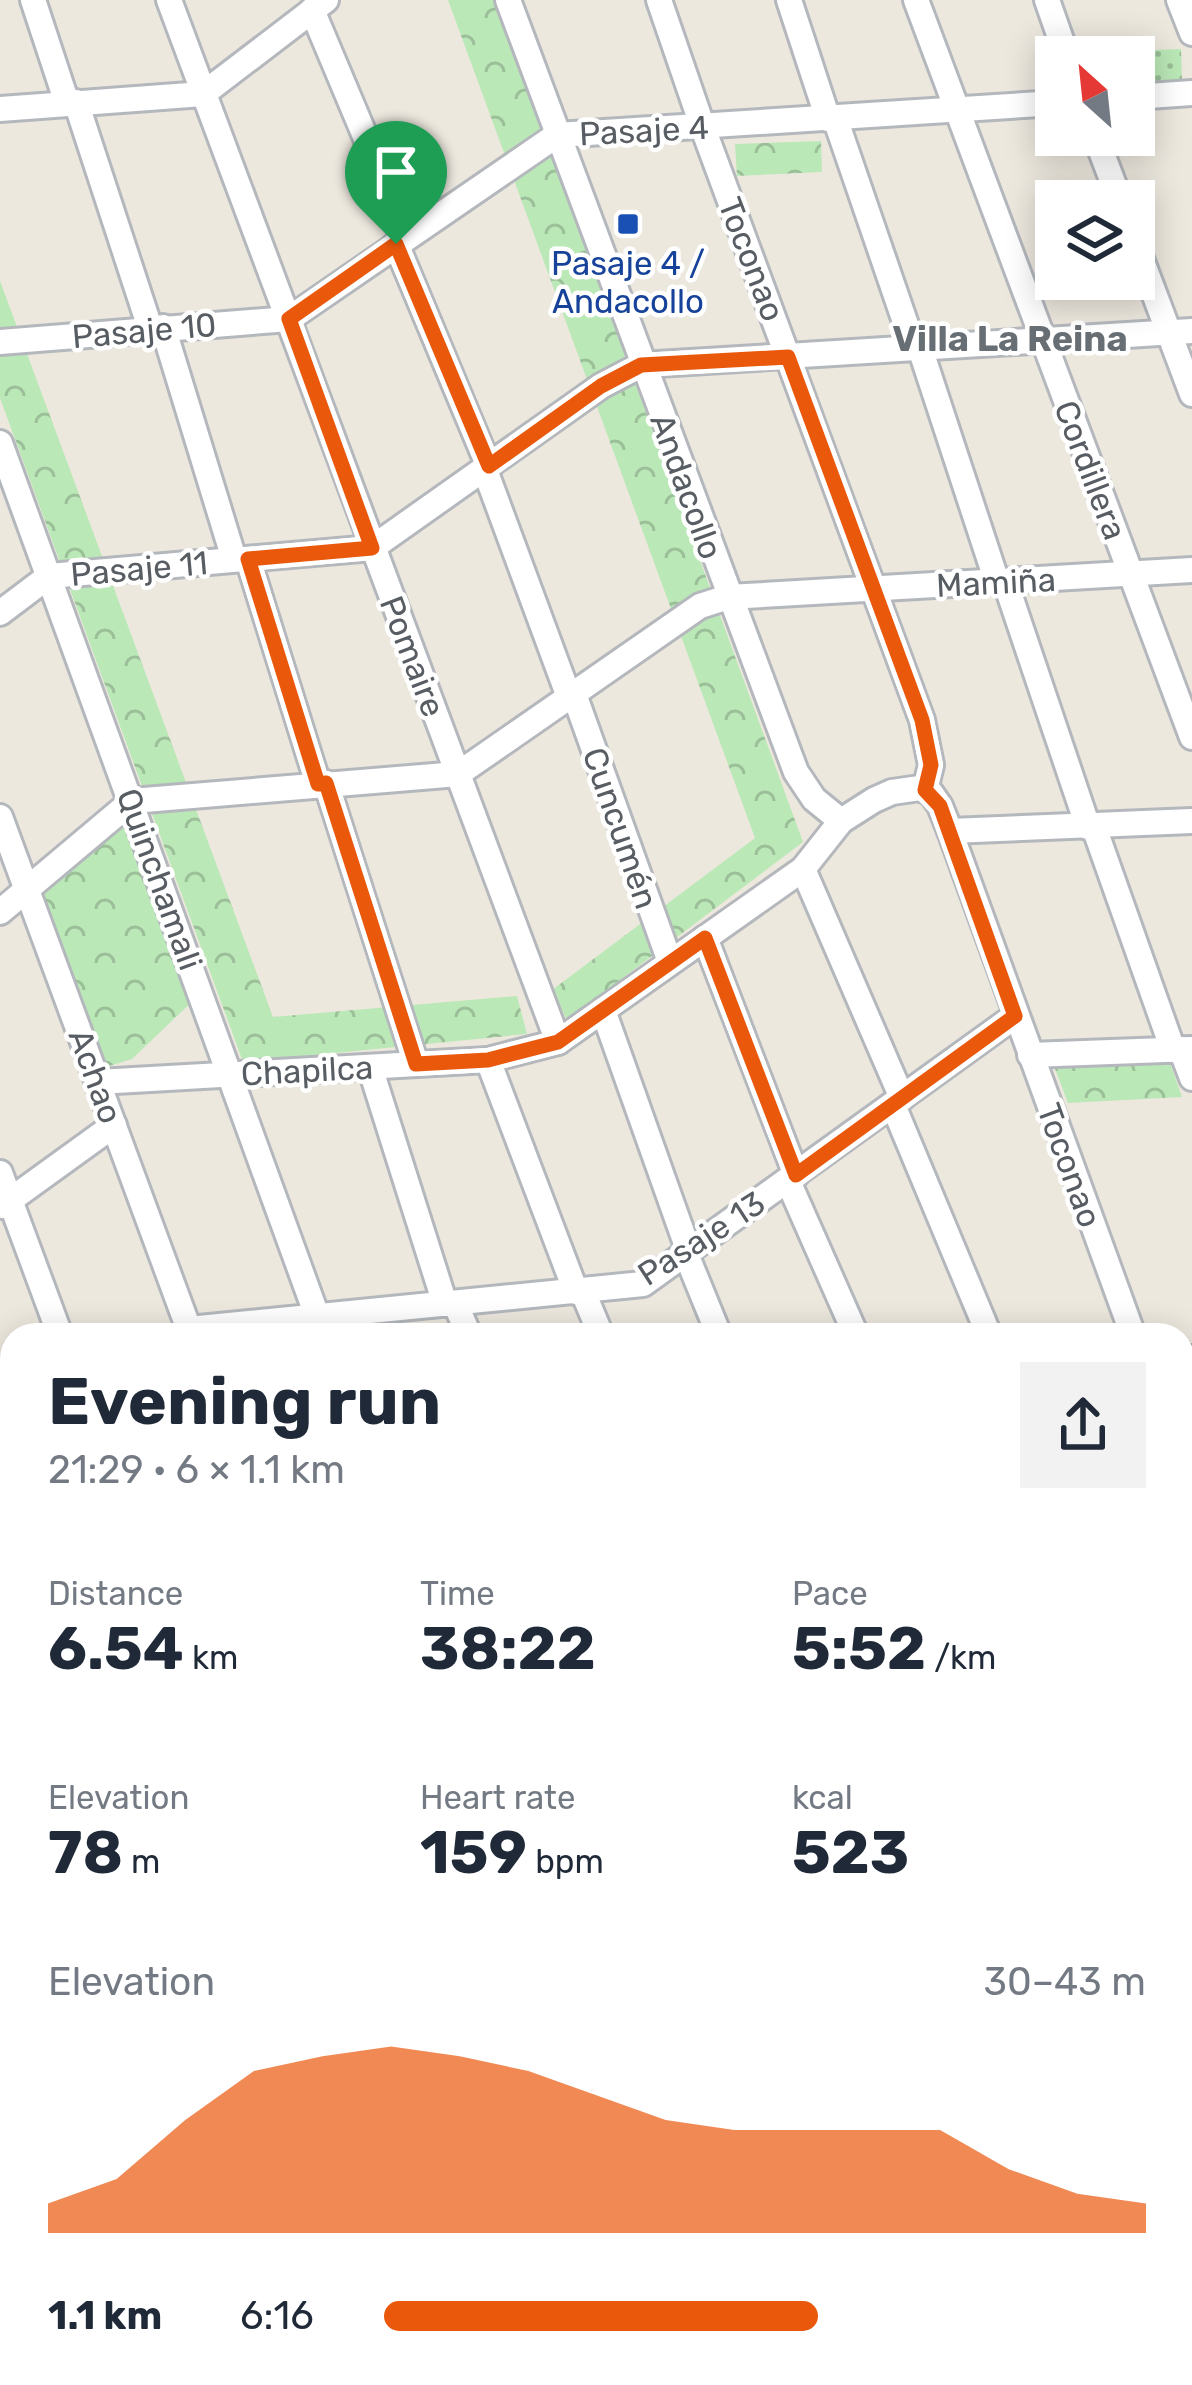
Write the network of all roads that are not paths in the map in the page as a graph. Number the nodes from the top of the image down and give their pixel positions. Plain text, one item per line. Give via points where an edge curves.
1 (33, 0) edge
2 (169, 0) edge
3 (508, 0) edge
4 (659, 0) edge
5 (789, 0) edge
6 (916, 0) edge
7 (1047, 0) edge
8 (1179, 0) edge
9 (317, 4) edge
10 (1192, 33) edge
11 (1060, 36) edge
12 (1192, 93) edge
13 (203, 94) junction
14 (1155, 96) edge
15 (72, 102) junction
16 (1035, 104) edge
17 (0, 110) edge
18 (958, 110) junction
19 (831, 118) junction
20 (703, 128) junction
21 (557, 135) junction
22 (402, 240) junction
23 (1155, 282) edge
24 (289, 319) junction
25 (156, 327) junction
26 (1180, 331) edge
27 (1040, 340) junction
28 (0, 342) edge
29 (917, 348) junction
30 (788, 357) junction
31 (641, 365) junction
32 (1192, 394) edge
33 (0, 442) edge
34 (487, 468) junction
35 (372, 548) junction
36 (241, 559) junction
37 (1192, 570) edge
38 (1130, 574) junction
39 (49, 576) junction
40 (1001, 581) junction
41 (873, 589) junction
42 (728, 597) junction
43 (0, 613) edge
44 (572, 696) junction
45 (1192, 737) edge
46 (458, 774) junction
47 (322, 783) junction
48 (928, 792) junction
49 (132, 802) junction
50 (0, 817) edge
51 (1192, 820) edge
52 (842, 821) junction
53 (1091, 827) junction
54 (950, 832) junction
55 (803, 868) junction
56 (27, 891) junction
57 (0, 912) edge
58 (705, 938) junction
59 (670, 962) junction
60 (604, 1010) junction
61 (1015, 1016) junction
62 (558, 1042) junction
63 (1182, 1049) edge
64 (1030, 1055) junction
65 (488, 1060) junction
66 (416, 1064) junction
67 (370, 1067) junction
68 (232, 1075) junction
69 (1192, 1078) edge
70 (98, 1082) junction
71 (898, 1101) junction
72 (114, 1125) junction
73 (0, 1173) edge
74 (792, 1178) junction
75 (5, 1203) edge
76 (688, 1253) junction
77 (579, 1292) junction
78 (450, 1304) junction
79 (324, 1322) edge
80 (55, 1323) edge
81 (187, 1323) edge
82 (462, 1323) edge
83 (595, 1323) edge
84 (714, 1323) edge
85 (851, 1323) edge
86 (984, 1323) edge
87 (1129, 1323) edge

1 - 15 street
2 - 13 street, Pomaire
3 - 21 street, Andacollo
4 - 20 street, Toconao
5 - 19 street
6 - 18 street, Cordillera
7 - 11 street
8 - 10 street
9 - 13 street
9 - 22 street, Cuncumén
12 - 14 street
13 - 15 street
13 - 24 street, Pomaire
15 - 17 street
15 - 25 street
16 - 18 street, Pasaje 4
18 - 19 street, Pasaje 4
18 - 27 street, Cordillera
19 - 20 street, Pasaje 4
19 - 29 street
20 - 21 street, Pasaje 4
20 - 30 street, Toconao
21 - 22 street, Pasaje 4
21 - 31 street, Andacollo
22 - 24 street, Pasaje 4
22 - 34 street, Cuncumén
23 - 26 street
24 - 25 street, Pasaje 10
24 - 35 street, Pomaire
25 - 28 street, Pasaje 10
25 - 36 street
26 - 27 street
26 - 32 street
27 - 29 street
27 - 38 street, Cordillera
29 - 30 street
29 - 40 street
30 - 31 street
30 - 41 street, Toconao
31 - 34 street
31 - 42 street, Andacollo
33 - 39 street, Quinchamali
34 - 35 street
34 - 44 street, Cuncumén
35 - 36 street, Pasaje 11
35 - 46 street, Pomaire
36 - 39 street, Pasaje 11
36 - 47 street
37 - 38 street, Mamiña
38 - 40 street, Mamiña
38 - 45 street, Cordillera
39 - 43 street
39 - 49 street, Quinchamali
40 - 41 street, Mamiña
40 - 53 street
41 - 42 street, Mamiña
41 - 48 street, Toconao via 922,720
42 - 44 street via 700,606
42 - 52 street, Andacollo via 796,772 814,800
44 - 46 street
44 - 59 street, Cuncumén
46 - 47 street
46 - 62 street, Pomaire
47 - 49 street
47 - 66 street
48 - 52 street, Chapilca via 892,792
48 - 54 street, Toconao
49 - 56 street
49 - 68 street, Quinchamali
50 - 56 street, Achao
51 - 53 street
52 - 55 street, Chapilca
53 - 54 street
53 - 63 street
54 - 61 street, Toconao
55 - 58 street, Chapilca
55 - 71 street
56 - 57 street
56 - 70 street, Achao
58 - 59 street, Chapilca
58 - 74 street
59 - 60 street, Chapilca
60 - 62 street, Chapilca
60 - 76 street
61 - 64 street, Toconao
61 - 71 street, Pasaje 13
62 - 65 street, Chapilca
63 - 64 street
63 - 69 street
64 - 87 street, Toconao
65 - 66 street, Chapilca
65 - 77 street
66 - 67 street, Chapilca
67 - 68 street, Chapilca
67 - 78 street
68 - 70 street, Chapilca
68 - 79 street, Quinchamali
70 - 72 street, Achao
71 - 74 street, Pasaje 13
71 - 86 street
72 - 75 street
72 - 81 street, Achao
73 - 75 street
74 - 76 street, Pasaje 13
74 - 85 street
75 - 80 street
76 - 77 street, Pasaje 13 via 643,1284
76 - 84 street
77 - 78 street, Pasaje 13
77 - 83 street
78 - 79 street, Pasaje 13
78 - 82 street

